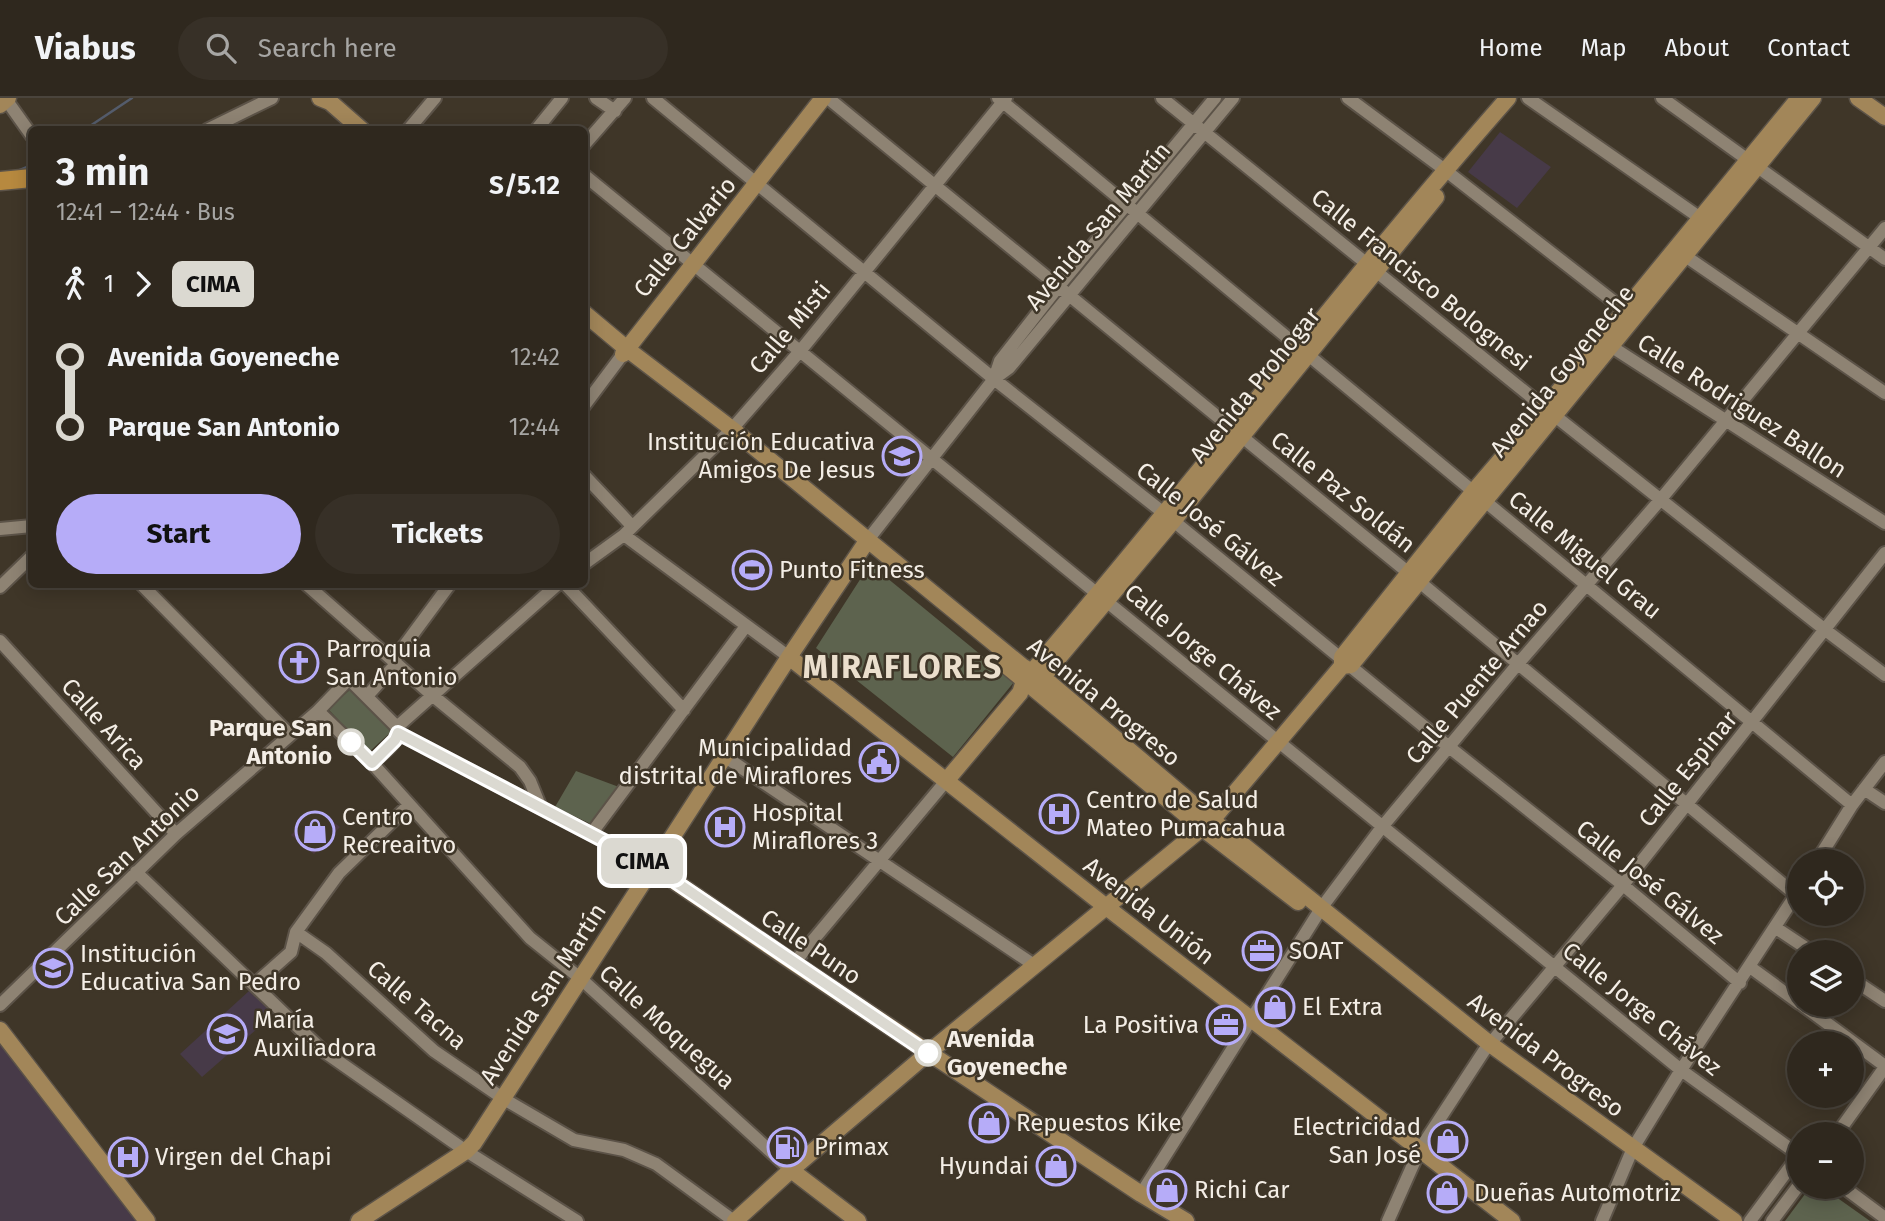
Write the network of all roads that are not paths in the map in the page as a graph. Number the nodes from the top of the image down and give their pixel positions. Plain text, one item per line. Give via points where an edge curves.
1 (272, 98) edge
2 (319, 98) edge
3 (435, 98) edge
4 (562, 98) edge
5 (596, 98) edge
6 (625, 98) edge
7 (653, 98) edge
8 (825, 98) edge
9 (1162, 98) edge
10 (1215, 98) edge
11 (1233, 98) edge
12 (1348, 98) edge
13 (1508, 98) edge
14 (1519, 98) edge
15 (1528, 98) edge
16 (1662, 98) edge
17 (1799, 98) edge
18 (1814, 98) edge
19 (1858, 98) edge
20 (1002, 99) edge
21 (5, 100) edge
22 (615, 111) junction
23 (1885, 117) edge
24 (215, 126) edge
25 (345, 126) edge
26 (357, 126) edge
27 (411, 126) edge
28 (539, 126) edge
29 (1199, 129) junction
30 (28, 131) edge
31 (588, 141) edge
32 (1752, 163) junction
33 (1449, 173) junction
34 (28, 178) edge
35 (588, 178) edge
36 (0, 181) edge
37 (757, 184) junction
38 (934, 186) junction
39 (1127, 204) junction
40 (1138, 213) junction
41 (1704, 221) junction
42 (1885, 228) edge
43 (1869, 247) junction
44 (1680, 253) junction
45 (1885, 259) edge
46 (695, 265) junction
47 (1373, 266) junction
48 (864, 271) junction
49 (1058, 287) junction
50 (1069, 296) junction
51 (1630, 314) junction
52 (588, 317) edge
53 (588, 323) edge
54 (1799, 333) junction
55 (1612, 347) junction
56 (801, 350) junction
57 (1305, 350) junction
58 (625, 351) junction
59 (994, 379) junction
60 (1885, 393) edge
61 (588, 401) edge
62 (1550, 412) junction
63 (1726, 421) junction
64 (729, 432) junction
65 (1237, 433) junction
66 (931, 457) junction
67 (588, 480) edge
68 (1480, 496) junction
69 (1661, 499) junction
70 (1169, 518) junction
71 (1885, 523) edge
72 (28, 526) edge
73 (0, 529) edge
74 (628, 530) junction
75 (865, 544) junction
76 (1885, 553) edge
77 (28, 560) edge
78 (588, 561) edge
79 (1414, 578) junction
80 (1588, 585) junction
81 (0, 587) edge
82 (145, 588) edge
83 (310, 588) edge
84 (447, 588) edge
85 (553, 588) edge
86 (569, 588) edge
87 (1103, 596) junction
88 (746, 626) junction
89 (1824, 629) junction
90 (0, 641) edge
91 (789, 657) junction
92 (394, 663) junction
93 (1345, 663) junction
94 (1517, 665) junction
95 (1885, 675) edge
96 (1030, 682) junction
97 (432, 695) junction
98 (367, 696) junction
99 (318, 710) junction
100 (684, 710) junction
101 (1753, 721) junction
102 (398, 730) junction
103 (290, 735) junction
104 (1277, 740) junction
105 (1449, 747) junction
106 (724, 756) junction
107 (1885, 762) edge
108 (372, 763) junction
109 (946, 781) junction
110 (1864, 789) junction
111 (1885, 803) edge
112 (1686, 804) junction
113 (409, 805) junction
114 (1852, 805) junction
115 (541, 808) junction
116 (1207, 824) junction
117 (1382, 827) junction
118 (176, 834) junction
119 (591, 834) junction
120 (1824, 849) edge
121 (878, 860) junction
122 (652, 866) junction
123 (136, 872) junction
124 (1623, 885) junction
125 (1787, 885) edge
126 (1105, 906) junction
127 (1787, 910) edge
128 (1319, 911) junction
129 (1776, 928) junction
130 (296, 932) junction
131 (1794, 940) edge
132 (794, 963) junction
133 (1034, 965) junction
134 (1555, 967) junction
135 (1750, 967) junction
136 (580, 978) junction
137 (1740, 983) junction
138 (255, 984) junction
139 (1864, 987) edge
140 (1787, 994) edge
141 (1885, 1001) edge
142 (0, 1005) edge
143 (1818, 1017) edge
144 (1251, 1018) junction
145 (0, 1030) edge
146 (1487, 1048) junction
147 (928, 1053) junction
148 (1885, 1066) edge
149 (1681, 1070) junction
150 (504, 1099) junction
151 (1845, 1122) edge
152 (1787, 1146) edge
153 (1420, 1149) junction
154 (466, 1152) junction
155 (1631, 1153) junction
156 (791, 1170) junction
157 (1787, 1171) edge
158 (1141, 1194) junction
159 (1788, 1199) edge
160 (1859, 1199) edge
161 (1164, 1216) edge
162 (1885, 1218) edge
163 (147, 1221) edge
164 (359, 1221) edge
165 (577, 1221) edge
166 (734, 1221) edge
167 (858, 1221) edge
168 (1186, 1221) edge
169 (1388, 1221) edge
170 (1512, 1221) edge
171 (1602, 1221) edge
172 (1717, 1221) edge
173 (1734, 1221) edge
174 (1750, 1221) edge
175 (1772, 1221) edge

1 - 24 street
2 - 25 street
2 - 26 street
3 - 27 street
4 - 28 street
5 - 22 street
6 - 22 street
7 - 37 street, Calle José Gálvez
8 - 37 street, Calle Calvario
8 - 38 street, Calle Paz Soldán
9 - 29 street, Calle Francisco Bolognesi
10 - 29 street, Avenida San Martín
11 - 29 street, Avenida San Martín
12 - 33 street
13 - 33 street, Avenida Prohogar
14 - 33 street, Avenida Prohogar
15 - 41 street
16 - 32 street
17 - 32 street, Avenida Goyeneche
18 - 32 street, Avenida Goyeneche
19 - 23 street
20 - 38 street, Calle Misti
20 - 39 street, Calle Miguel Grau
21 - 30 street
22 - 31 street
29 - 39 street, Avenida San Martín
29 - 40 street, Avenida San Martín
29 - 47 street, Calle Francisco Bolognesi
32 - 41 street, Avenida Goyeneche
32 - 43 street
33 - 47 street, Avenida Prohogar
33 - 51 street
34 - 36 main road
35 - 46 street, Calle Jorge Chávez
37 - 46 street, Calle Calvario
37 - 48 street, Calle José Gálvez
38 - 48 street, Calle Misti
38 - 49 street, Calle Paz Soldán
39 - 40 street, Calle Miguel Grau
39 - 49 street, Avenida San Martín
40 - 50 street, Avenida San Martín
40 - 57 street, Calle Miguel Grau
41 - 44 street, Avenida Goyeneche
42 - 43 street, Calle Puente Arnao
43 - 45 street
43 - 54 street, Calle Puente Arnao
44 - 51 street, Avenida Goyeneche
44 - 54 street
46 - 56 street, Calle Jorge Chávez
46 - 58 street, Calle Calvario
47 - 57 street, Avenida Prohogar
47 - 62 street, Calle Francisco Bolognesi
48 - 56 street, Calle Misti
48 - 59 street, Calle José Gálvez
49 - 50 street, Calle Paz Soldán
49 - 59 street, Avenida San Martín via 1000,361
50 - 59 street, Avenida San Martín via 1009,369
50 - 65 street, Calle Paz Soldán
51 - 55 street, Avenida Goyeneche
51 - 62 street, Avenida Goyeneche
52 - 58 street, Avenida Progreso
53 - 58 street, Avenida Progreso
54 - 60 street
54 - 63 street, Calle Puente Arnao
55 - 62 street, Avenida Goyeneche
55 - 63 street, Calle Rodriguez Ballon
56 - 64 street, Calle Misti
56 - 66 street, Calle Jorge Chávez
57 - 65 street, Avenida Prohogar
57 - 68 street, Calle Miguel Grau
58 - 61 street, Calle Calvario
58 - 64 street, Avenida Progreso
59 - 66 street, Avenida San Martín
59 - 70 street, Calle José Gálvez
62 - 68 street, Avenida Goyeneche
62 - 69 street, Calle Francisco Bolognesi
63 - 69 street, Calle Puente Arnao
63 - 71 street, Calle Rodriguez Ballon
64 - 74 street, Calle Misti
64 - 75 street, Avenida Progreso
65 - 70 street, Avenida Prohogar
65 - 79 street, Calle Paz Soldán
66 - 75 street, Avenida San Martín
66 - 87 street, Calle Jorge Chávez
67 - 74 street, Avenida Unión
68 - 79 street, Avenida Goyeneche
68 - 80 street, Calle Miguel Grau
69 - 80 street, Calle Puente Arnao
69 - 89 street, Calle Francisco Bolognesi
70 - 87 street, Avenida Prohogar
70 - 93 street, Calle José Gálvez
72 - 73 street
74 - 78 street, Calle Misti
74 - 88 street, Avenida Unión
75 - 91 street, Avenida San Martín
75 - 96 street, Avenida Progreso
76 - 89 street, Calle Espinar
77 - 81 street
79 - 93 street, Avenida Goyeneche
79 - 94 street, Calle Paz Soldán
80 - 94 street, Calle Puente Arnao
80 - 101 street, Calle Miguel Grau
82 - 103 street
83 - 92 street
84 - 92 street
85 - 97 street
86 - 100 street
87 - 96 street, Avenida Prohogar
87 - 104 street, Calle Jorge Chávez
88 - 91 street, Avenida Unión
88 - 100 street
89 - 95 street, Calle Francisco Bolognesi
89 - 101 street, Calle Espinar
90 - 118 street, Calle Arica
91 - 106 street, Avenida San Martín
91 - 109 street, Avenida Unión
92 - 97 street
92 - 98 street
93 - 104 street, Avenida Goyeneche
93 - 105 street, Calle José Gálvez
94 - 105 street, Calle Puente Arnao
94 - 112 street, Calle Paz Soldán
96 - 109 street, Avenida Prohogar
96 - 116 street, Avenida Progreso
97 - 102 street
97 - 115 street via 520,767
98 - 99 street, Calle San Antonio via 351,681 346,682
98 - 102 street, Calle Puno
99 - 103 street, Calle San Antonio
99 - 108 street, Calle Moquegua
100 - 119 street
101 - 112 street, Calle Espinar
101 - 114 street, Calle Miguel Grau
102 - 108 street via 395,740
102 - 115 street, Calle Puno
103 - 118 street, Calle San Antonio
104 - 116 street, Avenida Goyeneche
104 - 117 street, Calle Jorge Chávez
105 - 117 street, Calle Puente Arnao
105 - 124 street, Calle José Gálvez
106 - 121 street
106 - 122 street, Avenida San Martín
107 - 110 street
108 - 113 street, Calle Moquegua
109 - 121 street, Avenida Prohogar
109 - 126 street, Avenida Unión
110 - 111 street
110 - 114 street
112 - 124 street, Calle Espinar
112 - 125 street, Calle Paz Soldán
113 - 130 street via 339,873
113 - 136 street, Calle Moquegua via 530,938
114 - 120 street
115 - 119 street, Calle Puno
116 - 126 street, Avenida Goyeneche
116 - 128 street, Avenida Progreso
117 - 128 street, Calle Puente Arnao
117 - 134 street, Calle Jorge Chávez
118 - 123 street, Calle San Antonio
119 - 122 street, Calle Puno
121 - 132 street, Avenida Prohogar
121 - 133 street
122 - 132 street, Calle Puno
122 - 136 street, Avenida San Martín
123 - 138 street
123 - 142 street, Calle San Antonio
124 - 134 street, Calle Espinar
124 - 137 street, Calle José Gálvez
126 - 133 street, Avenida Goyeneche
126 - 144 street, Avenida Unión
127 - 129 street
128 - 144 street, Calle Puente Arnao
128 - 146 street, Avenida Progreso
129 - 131 street
129 - 135 street
130 - 138 street via 291,952
130 - 150 street, Calle Tacna via 326,953 434,1051
132 - 147 street, Calle Puno
133 - 147 street, Avenida Goyeneche
134 - 146 street, Calle Espinar
134 - 149 street, Calle Jorge Chávez
135 - 137 street
135 - 140 street
136 - 150 street, Avenida San Martín
136 - 156 street, Calle Moquegua
137 - 149 street
138 - 154 street via 322,1049
139 - 141 street
143 - 148 street
144 - 153 street, Avenida Unión
144 - 158 street, Calle Puente Arnao
145 - 163 street
146 - 153 street, Calle Espinar
146 - 155 street, Avenida Progreso
147 - 156 street, Avenida Goyeneche
147 - 158 street, Calle Puno
148 - 151 street
149 - 152 street, Calle Jorge Chávez
149 - 155 street
150 - 154 street, Avenida San Martín
150 - 166 street, Calle Tacna via 574,1140 624,1150 656,1164
153 - 169 street, Calle Espinar
153 - 170 street, Avenida Unión
154 - 164 street
154 - 165 street
155 - 171 street
155 - 172 street, Avenida Progreso
155 - 173 street, Avenida Progreso
156 - 166 street, Avenida Goyeneche
156 - 167 street, Calle Moquegua
157 - 174 street
158 - 161 street, Calle Puno
159 - 175 street
160 - 162 street
161 - 168 street, Calle Puno

